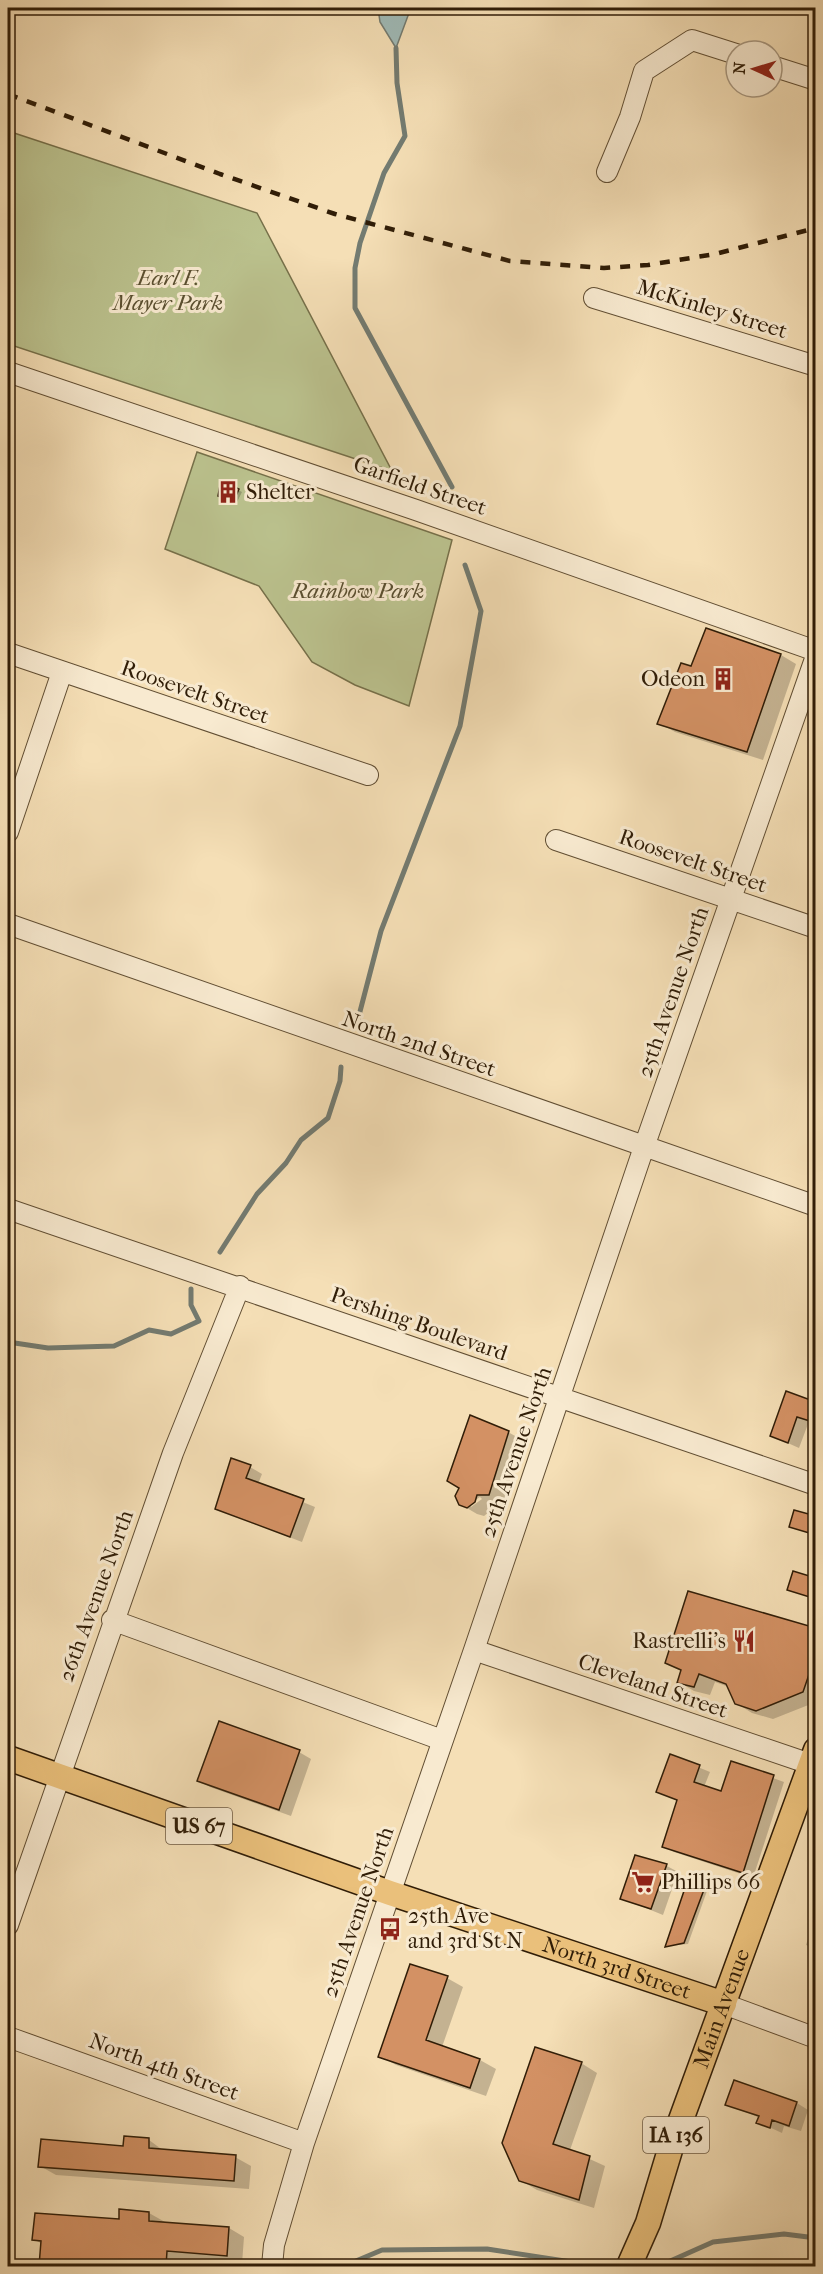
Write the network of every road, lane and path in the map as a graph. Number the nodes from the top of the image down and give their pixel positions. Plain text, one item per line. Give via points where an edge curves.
1 (724, 50) edge
2 (784, 70) edge
3 (816, 80) edge
4 (607, 172) dead end
5 (594, 298) dead end
6 (816, 366) edge
7 (8, 372) edge
8 (816, 651) edge
9 (8, 653) edge
10 (816, 656) edge
11 (62, 672) junction
12 (368, 775) dead end
13 (8, 832) edge
14 (556, 840) dead end
15 (730, 900) junction
16 (8, 924) edge
17 (816, 928) edge
18 (644, 1147) junction
19 (816, 1206) edge
20 (8, 1209) edge
21 (240, 1286) junction
22 (560, 1397) junction
23 (816, 1485) edge
24 (112, 1620) junction
25 (474, 1650) junction
26 (442, 1740) junction
27 (8, 1758) edge
28 (814, 1760) edge
29 (59, 1776) junction
30 (390, 1893) junction
31 (8, 1924) edge
32 (724, 2004) junction
33 (8, 2037) edge
34 (816, 2038) edge
35 (304, 2143) junction
36 (272, 2266) edge
37 (629, 2266) edge

1 - 4 street via 692,40 644,71
2 - 3 street
5 - 6 street, McKinley Street
7 - 8 street, Garfield Street
9 - 11 street, Roosevelt Street
10 - 15 street, 25th Avenue North
11 - 12 street, Roosevelt Street
11 - 13 street
14 - 15 street, Roosevelt Street
15 - 17 street, Roosevelt Street
15 - 18 street, 25th Avenue North
16 - 18 street, North 2nd Street
18 - 19 street, North 2nd Street
18 - 22 street, 25th Avenue North
20 - 21 street, Pershing Boulevard
21 - 22 street, Pershing Boulevard
21 - 24 street, 26th Avenue North
22 - 23 street, Pershing Boulevard
22 - 25 street, 25th Avenue North
24 - 26 street
24 - 29 street, 26th Avenue North
25 - 26 street, 25th Avenue North
25 - 28 street, Cleveland Street
26 - 30 street, 25th Avenue North
27 - 29 main road, North 3rd Street / US 67
28 - 32 main road, Main Avenue
29 - 30 main road, North 3rd Street / US 67
29 - 31 street, 26th Avenue North
30 - 32 main road, North 3rd Street / US 67
30 - 35 street, 25th Avenue North
32 - 34 street, North 3rd Street
32 - 37 main road, Main Avenue / IA 136 via 670,2150 648,2223
33 - 35 street, North 4th Street
35 - 36 street, 25th Avenue North via 274,2245

